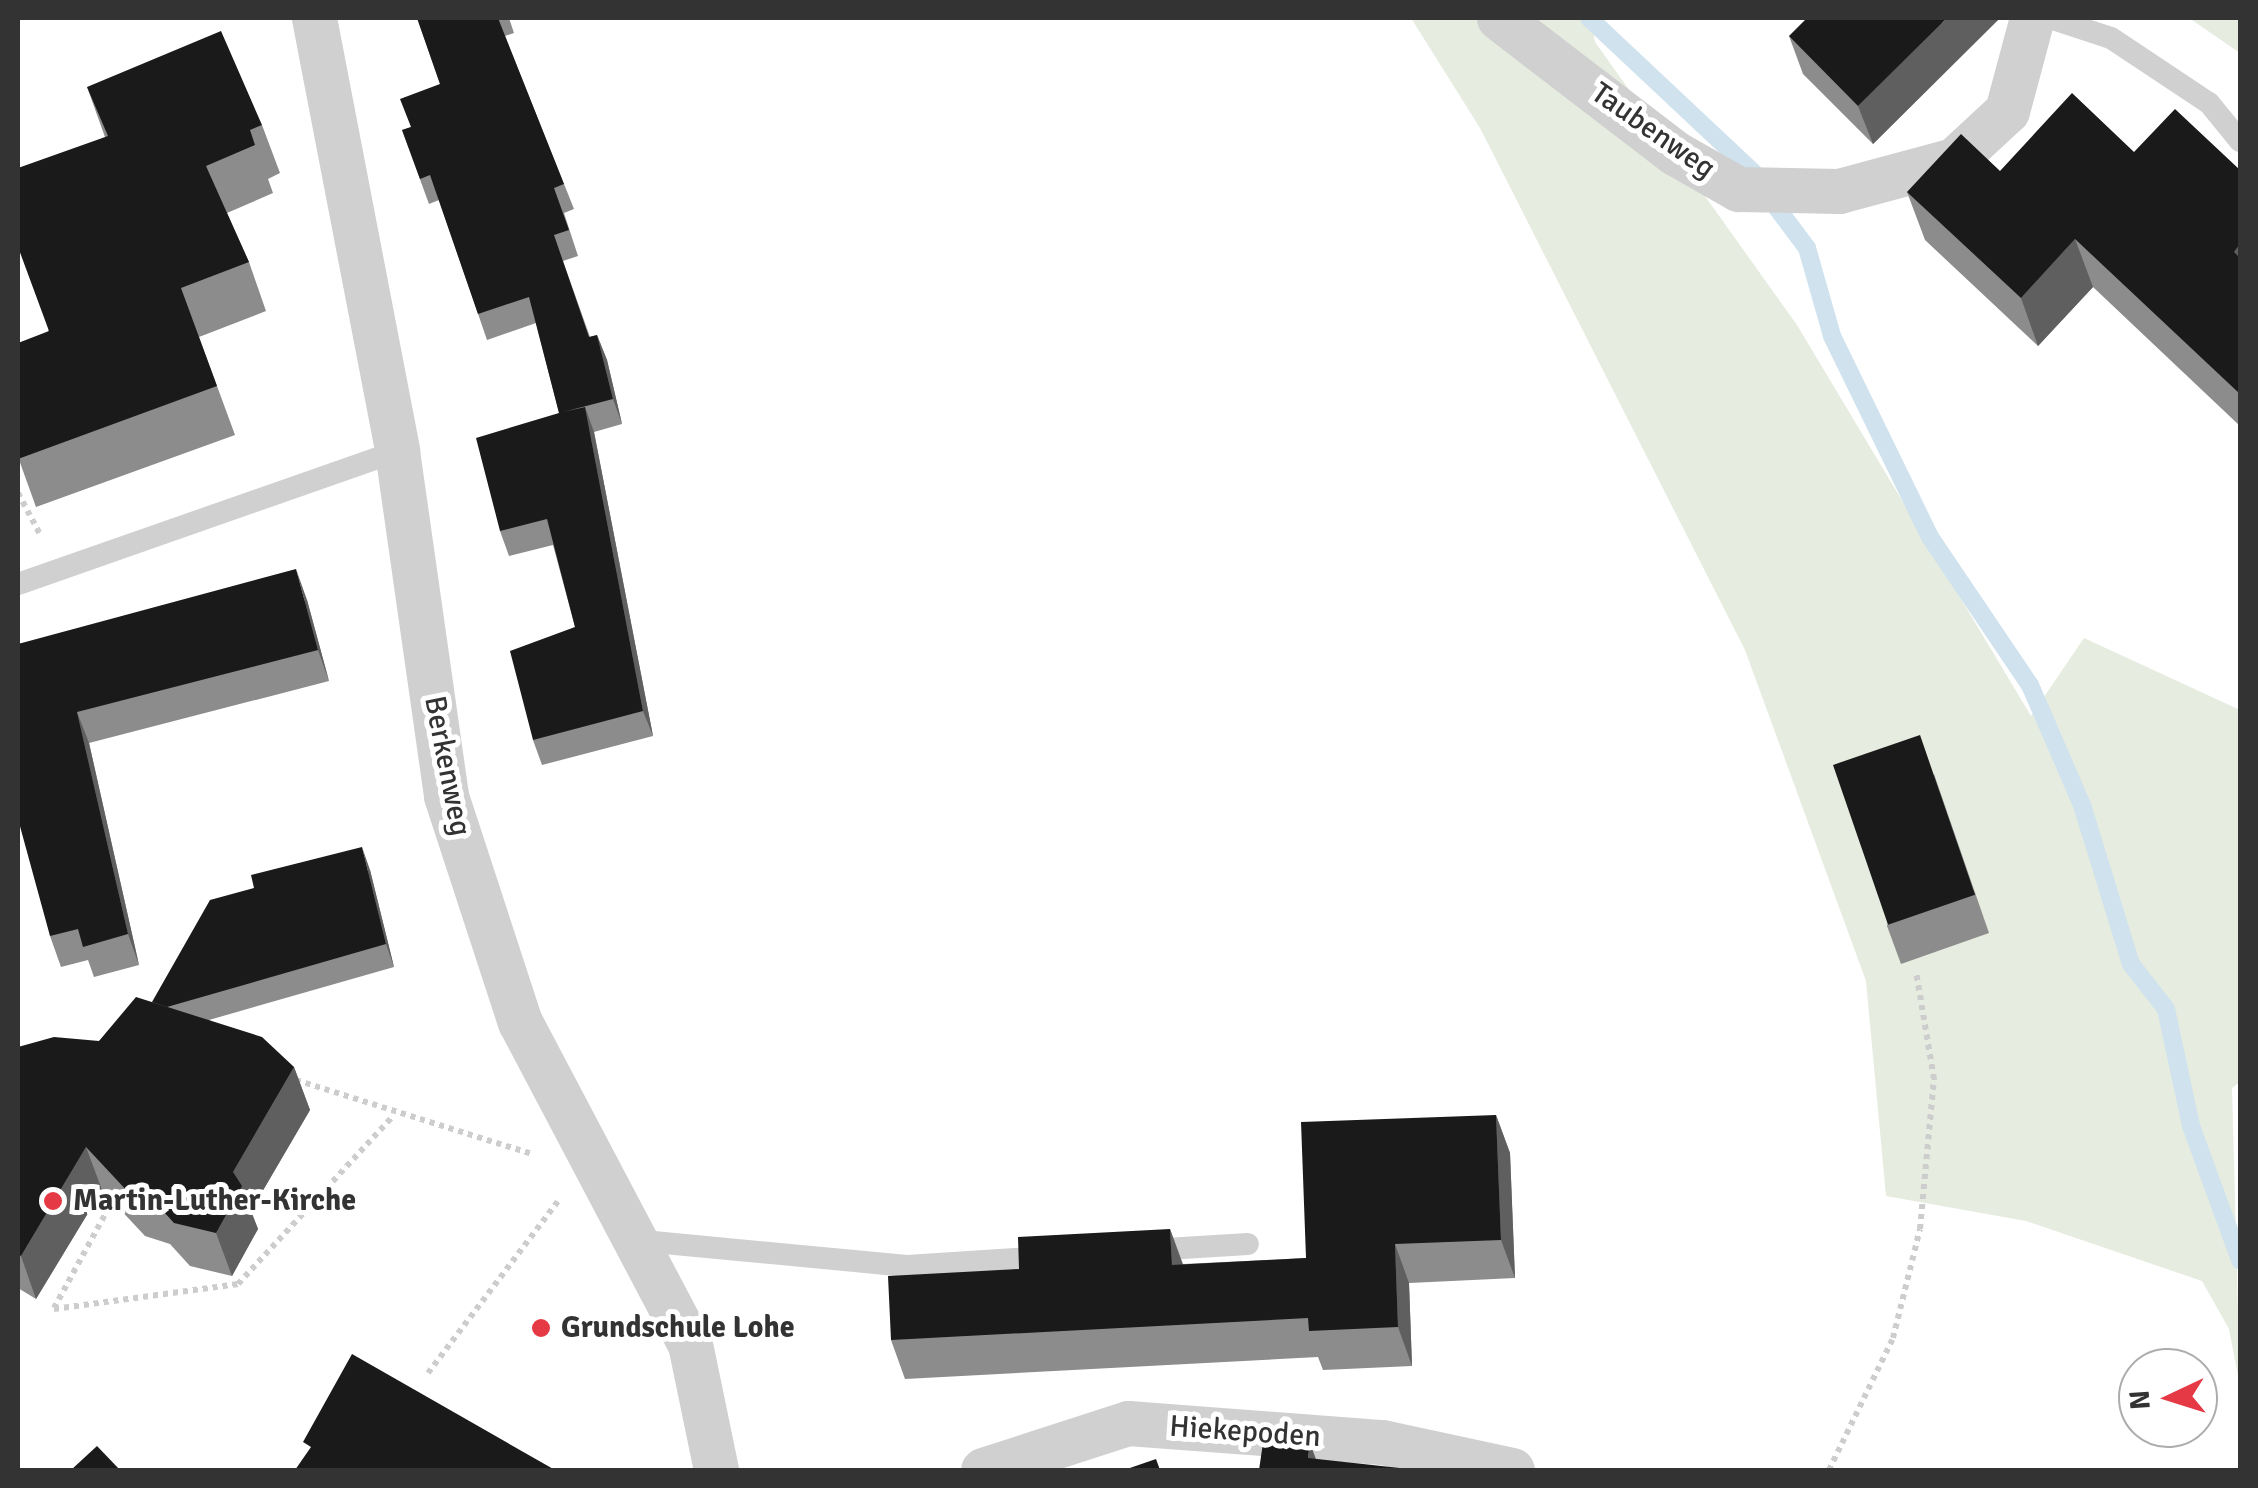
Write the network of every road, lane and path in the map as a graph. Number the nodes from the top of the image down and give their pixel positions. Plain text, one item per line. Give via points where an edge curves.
1 (314, 18) edge
2 (1499, 18) edge
3 (2032, 18) edge
4 (2050, 18) edge
5 (2240, 140) edge
6 (397, 450) junction
7 (18, 584) edge
8 (1916, 971) dead end
9 (284, 1076) edge
10 (393, 1116) junction
11 (594, 1164) junction
12 (117, 1191) edge
13 (643, 1241) junction
14 (1248, 1244) dead end
15 (1115, 1252) edge
16 (1077, 1255) edge
17 (428, 1374) dead end
18 (716, 1470) edge
19 (983, 1470) edge
20 (1512, 1470) edge
21 (1829, 1470) edge

1 - 6 street, Berkenweg
2 - 3 street, Taubenweg via 1675,153 1738,189 1839,191 1954,160 2007,111
4 - 5 lane via 2111,38 2209,103
6 - 7 lane
6 - 11 street, Berkenweg via 446,796 520,1022
8 - 21 path via 1934,1079 1920,1229 1893,1338
9 - 10 path
10 - 11 path
10 - 12 path via 238,1284 54,1309
11 - 13 street, Berkenweg
11 - 17 path
13 - 16 lane via 907,1266
13 - 18 street, Berkenweg via 690,1344
14 - 15 lane
19 - 20 street, Hiekepoden via 1128,1423 1382,1442

